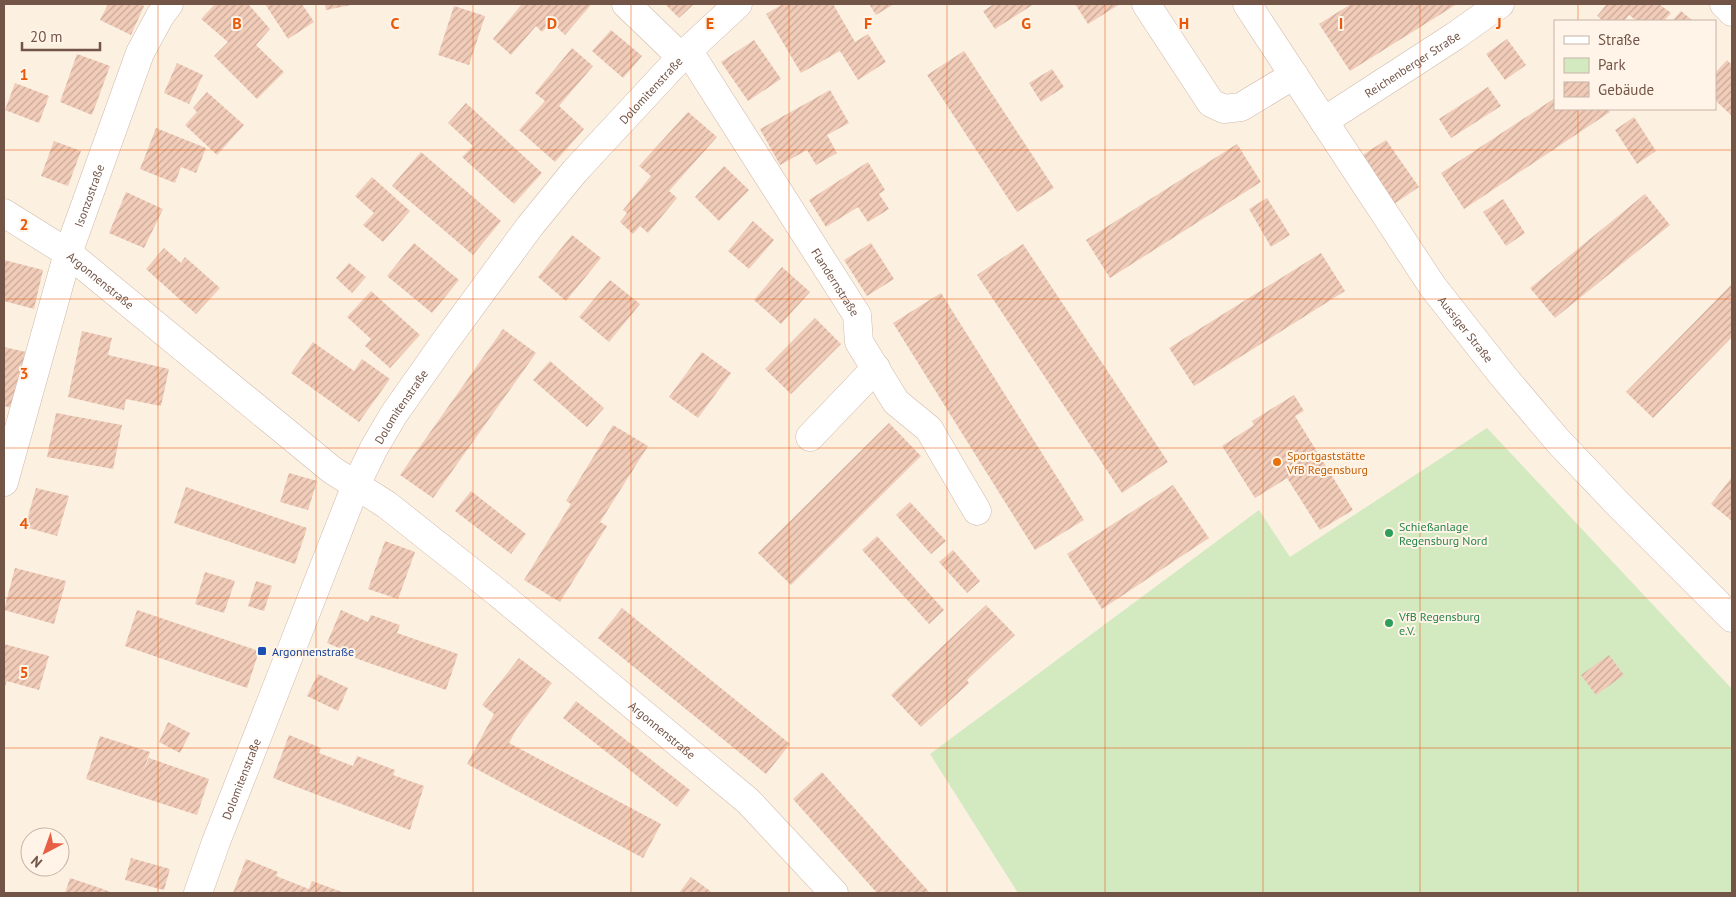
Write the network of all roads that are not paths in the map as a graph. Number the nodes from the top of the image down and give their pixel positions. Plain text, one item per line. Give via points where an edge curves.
1 (169, 4) edge
2 (626, 4) edge
3 (738, 4) edge
4 (1146, 4) edge
5 (1247, 4) edge
6 (1500, 4) edge
7 (1724, 4) edge
8 (1732, 12) edge
9 (684, 54) junction
10 (1294, 75) junction
11 (1324, 121) junction
12 (4, 213) edge
13 (68, 252) junction
14 (876, 368) junction
15 (810, 437) dead end
16 (4, 482) edge
17 (356, 485) junction
18 (977, 511) dead end
19 (1732, 618) edge
20 (198, 893) edge
21 (834, 893) edge

1 - 13 street, Isonzostraße via 140,53
2 - 9 street
3 - 9 street, Dolomitenstraße
4 - 10 street via 1212,103 1224,109 1241,107
5 - 10 street, Aussiger Straße
6 - 11 street, Reichenberger Straße
7 - 8 street
9 - 14 street, Flandernstraße via 857,315 859,342
9 - 17 street, Dolomitenstraße via 574,171 530,226 394,414
10 - 11 street, Aussiger Straße
11 - 19 street, Aussiger Straße via 1433,287 1503,376 1610,496
12 - 13 street, Argonnenstraße
13 - 16 street, Isonzostraße
13 - 17 street, Argonnenstraße via 332,470
14 - 15 street
14 - 18 street, Flandernstraße via 896,402 929,429
17 - 20 street, Dolomitenstraße
17 - 21 street, Argonnenstraße via 387,504 498,593 748,801

